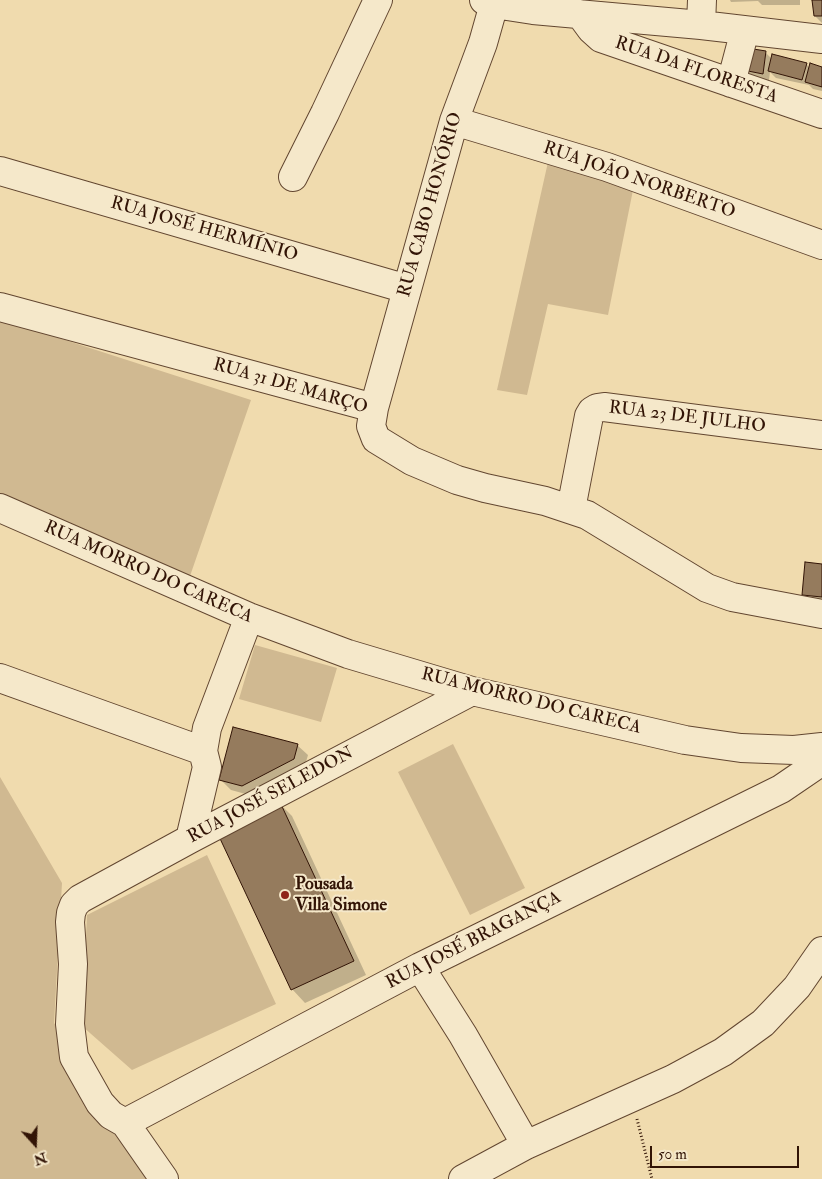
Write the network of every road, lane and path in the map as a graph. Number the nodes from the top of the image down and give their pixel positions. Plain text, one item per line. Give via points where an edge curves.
1 (378, 0) edge
2 (502, 3) edge
3 (702, 13) edge
4 (580, 14) junction
5 (745, 30) junction
6 (822, 39) edge
7 (731, 83) junction
8 (822, 114) edge
9 (454, 121) junction
10 (0, 171) edge
11 (293, 177) dead end
12 (822, 246) edge
13 (407, 289) junction
14 (0, 307) edge
15 (374, 408) junction
16 (822, 435) edge
17 (0, 508) edge
18 (571, 509) junction
19 (822, 614) edge
20 (249, 617) junction
21 (0, 678) edge
22 (472, 691) junction
23 (822, 747) edge
24 (203, 751) junction
25 (822, 761) edge
26 (190, 839) junction
27 (822, 950) edge
28 (420, 967) junction
29 (636, 1114) dead end
30 (126, 1123) junction
31 (526, 1145) junction
32 (164, 1179) edge
33 (463, 1179) edge
34 (652, 1179) edge

1 - 11 street
2 - 4 street, RUA DA FLORESTA via 533,10
2 - 9 street, RUA CABO HONÓRIO via 483,43
3 - 4 street, RUA DA FLORESTA
3 - 5 street, RUA DA FLORESTA
4 - 7 street, RUA DA FLORESTA via 602,38
5 - 6 street, RUA DA FLORESTA
5 - 7 street
7 - 8 street, RUA DA FLORESTA
9 - 12 street, RUA JOÃO NORBERTO via 607,167
9 - 13 street, RUA CABO HONÓRIO
10 - 13 street, RUA JOSÉ HERMÍNIO
13 - 15 street, RUA CABO HONÓRIO
14 - 15 street, RUA 31 DE MARÇO
15 - 18 street, RUA 31 DE MARÇO via 370,426 376,439 412,461 466,482
16 - 18 street, RUA 23 DE JULHO via 597,408 589,416
17 - 20 street, RUA MORRO DO CARECA
18 - 19 street, RUA 31 DE MARÇO via 610,528 707,588 732,597
20 - 22 street, RUA MORRO DO CARECA via 348,654
20 - 24 street via 214,707
21 - 24 street
22 - 23 street, RUA MORRO DO CARECA via 741,748 794,750
22 - 26 street, RUA JOSÉ SELEDON
24 - 26 street via 207,767
25 - 28 street, RUA JOSÉ BRAGANÇA via 781,789
26 - 30 street, RUA JOSÉ SELEDON via 80,899 74,905 70,922 70,1024 74,1057 100,1103
27 - 31 street via 796,987 762,1023 723,1052 673,1079
28 - 30 street, RUA JOSÉ BRAGANÇA
28 - 31 street
29 - 34 path
30 - 32 street
31 - 33 street

